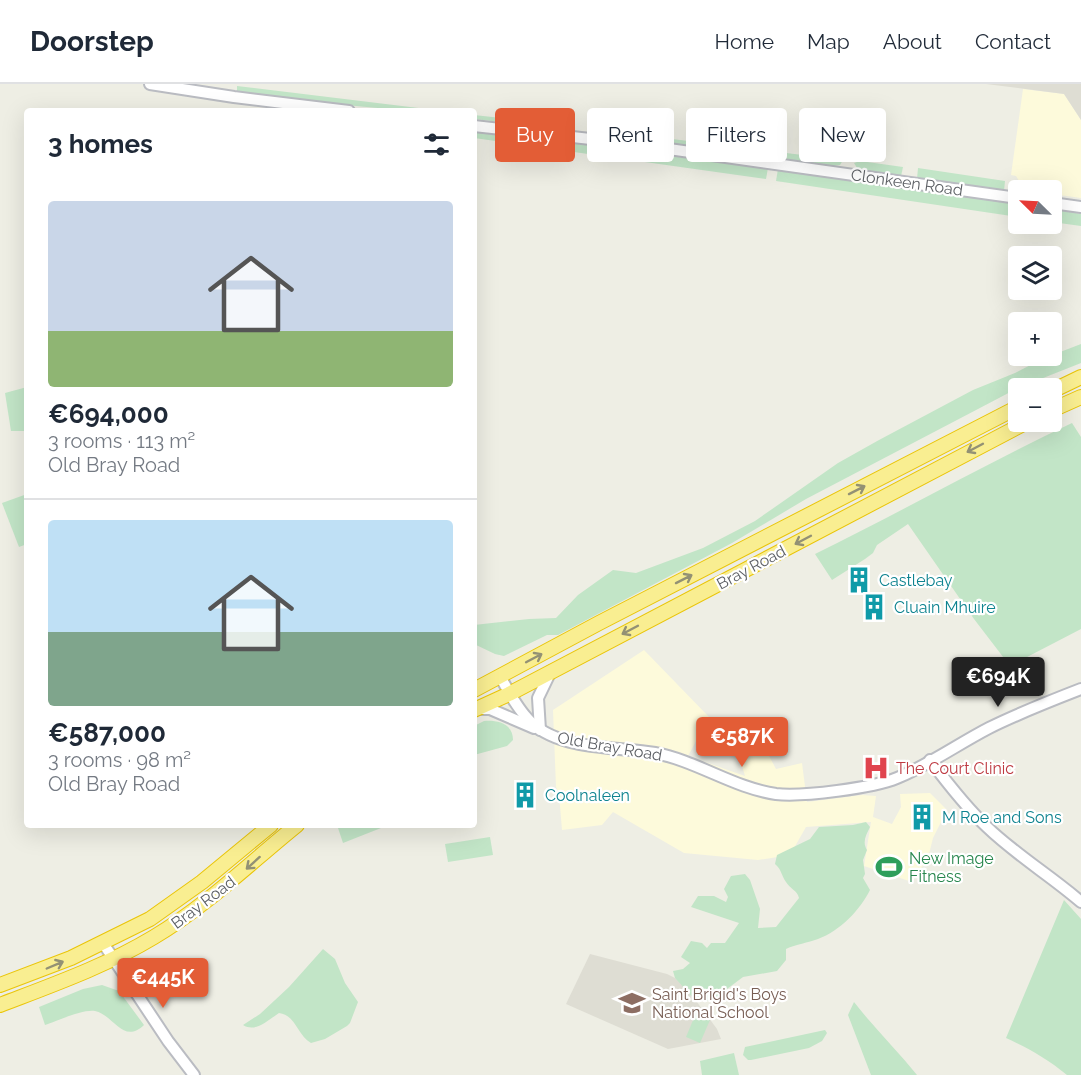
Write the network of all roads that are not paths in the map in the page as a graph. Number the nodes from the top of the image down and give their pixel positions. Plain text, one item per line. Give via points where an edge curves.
1 (150, 84) edge
2 (325, 108) edge
3 (477, 126) edge
4 (1008, 197) edge
5 (1062, 204) edge
6 (1081, 207) edge
7 (1081, 377) edge
8 (1062, 386) edge
9 (1081, 397) edge
10 (1062, 406) edge
11 (1008, 412) edge
12 (1008, 432) edge
13 (551, 671) junction
14 (500, 676) junction
15 (477, 688) edge
16 (1081, 689) edge
17 (509, 694) junction
18 (477, 709) edge
19 (477, 710) edge
20 (540, 730) junction
21 (930, 760) junction
22 (267, 828) edge
23 (294, 828) edge
24 (1081, 902) edge
25 (103, 943) junction
26 (113, 959) junction
27 (0, 985) edge
28 (0, 1005) edge
29 (194, 1075) edge

1 - 2 main road
3 - 4 main road, Clonkeen Road via 626,143
5 - 6 main road
7 - 8 highway
9 - 10 highway
14 -> 11 highway, Bray Road
12 -> 13 highway, Bray Road
13 - 17 highway, Bray Road
13 - 20 main road via 538,698
14 - 15 highway, Bray Road
14 - 17 main road, Old Bray Road
16 - 21 main road, Old Bray Road via 997,724
17 - 18 highway, Bray Road
17 - 20 main road, Old Bray Road
19 - 20 main road via 490,709
20 - 21 main road, Old Bray Road via 566,741 663,755 785,795 884,782
21 - 24 main road via 988,828
22 - 25 highway, Bray Road via 150,919
23 -> 26 highway, Bray Road via 188,915
25 - 26 main road
27 -> 25 highway, Bray Road
26 - 28 highway, Bray Road
26 - 29 main road

